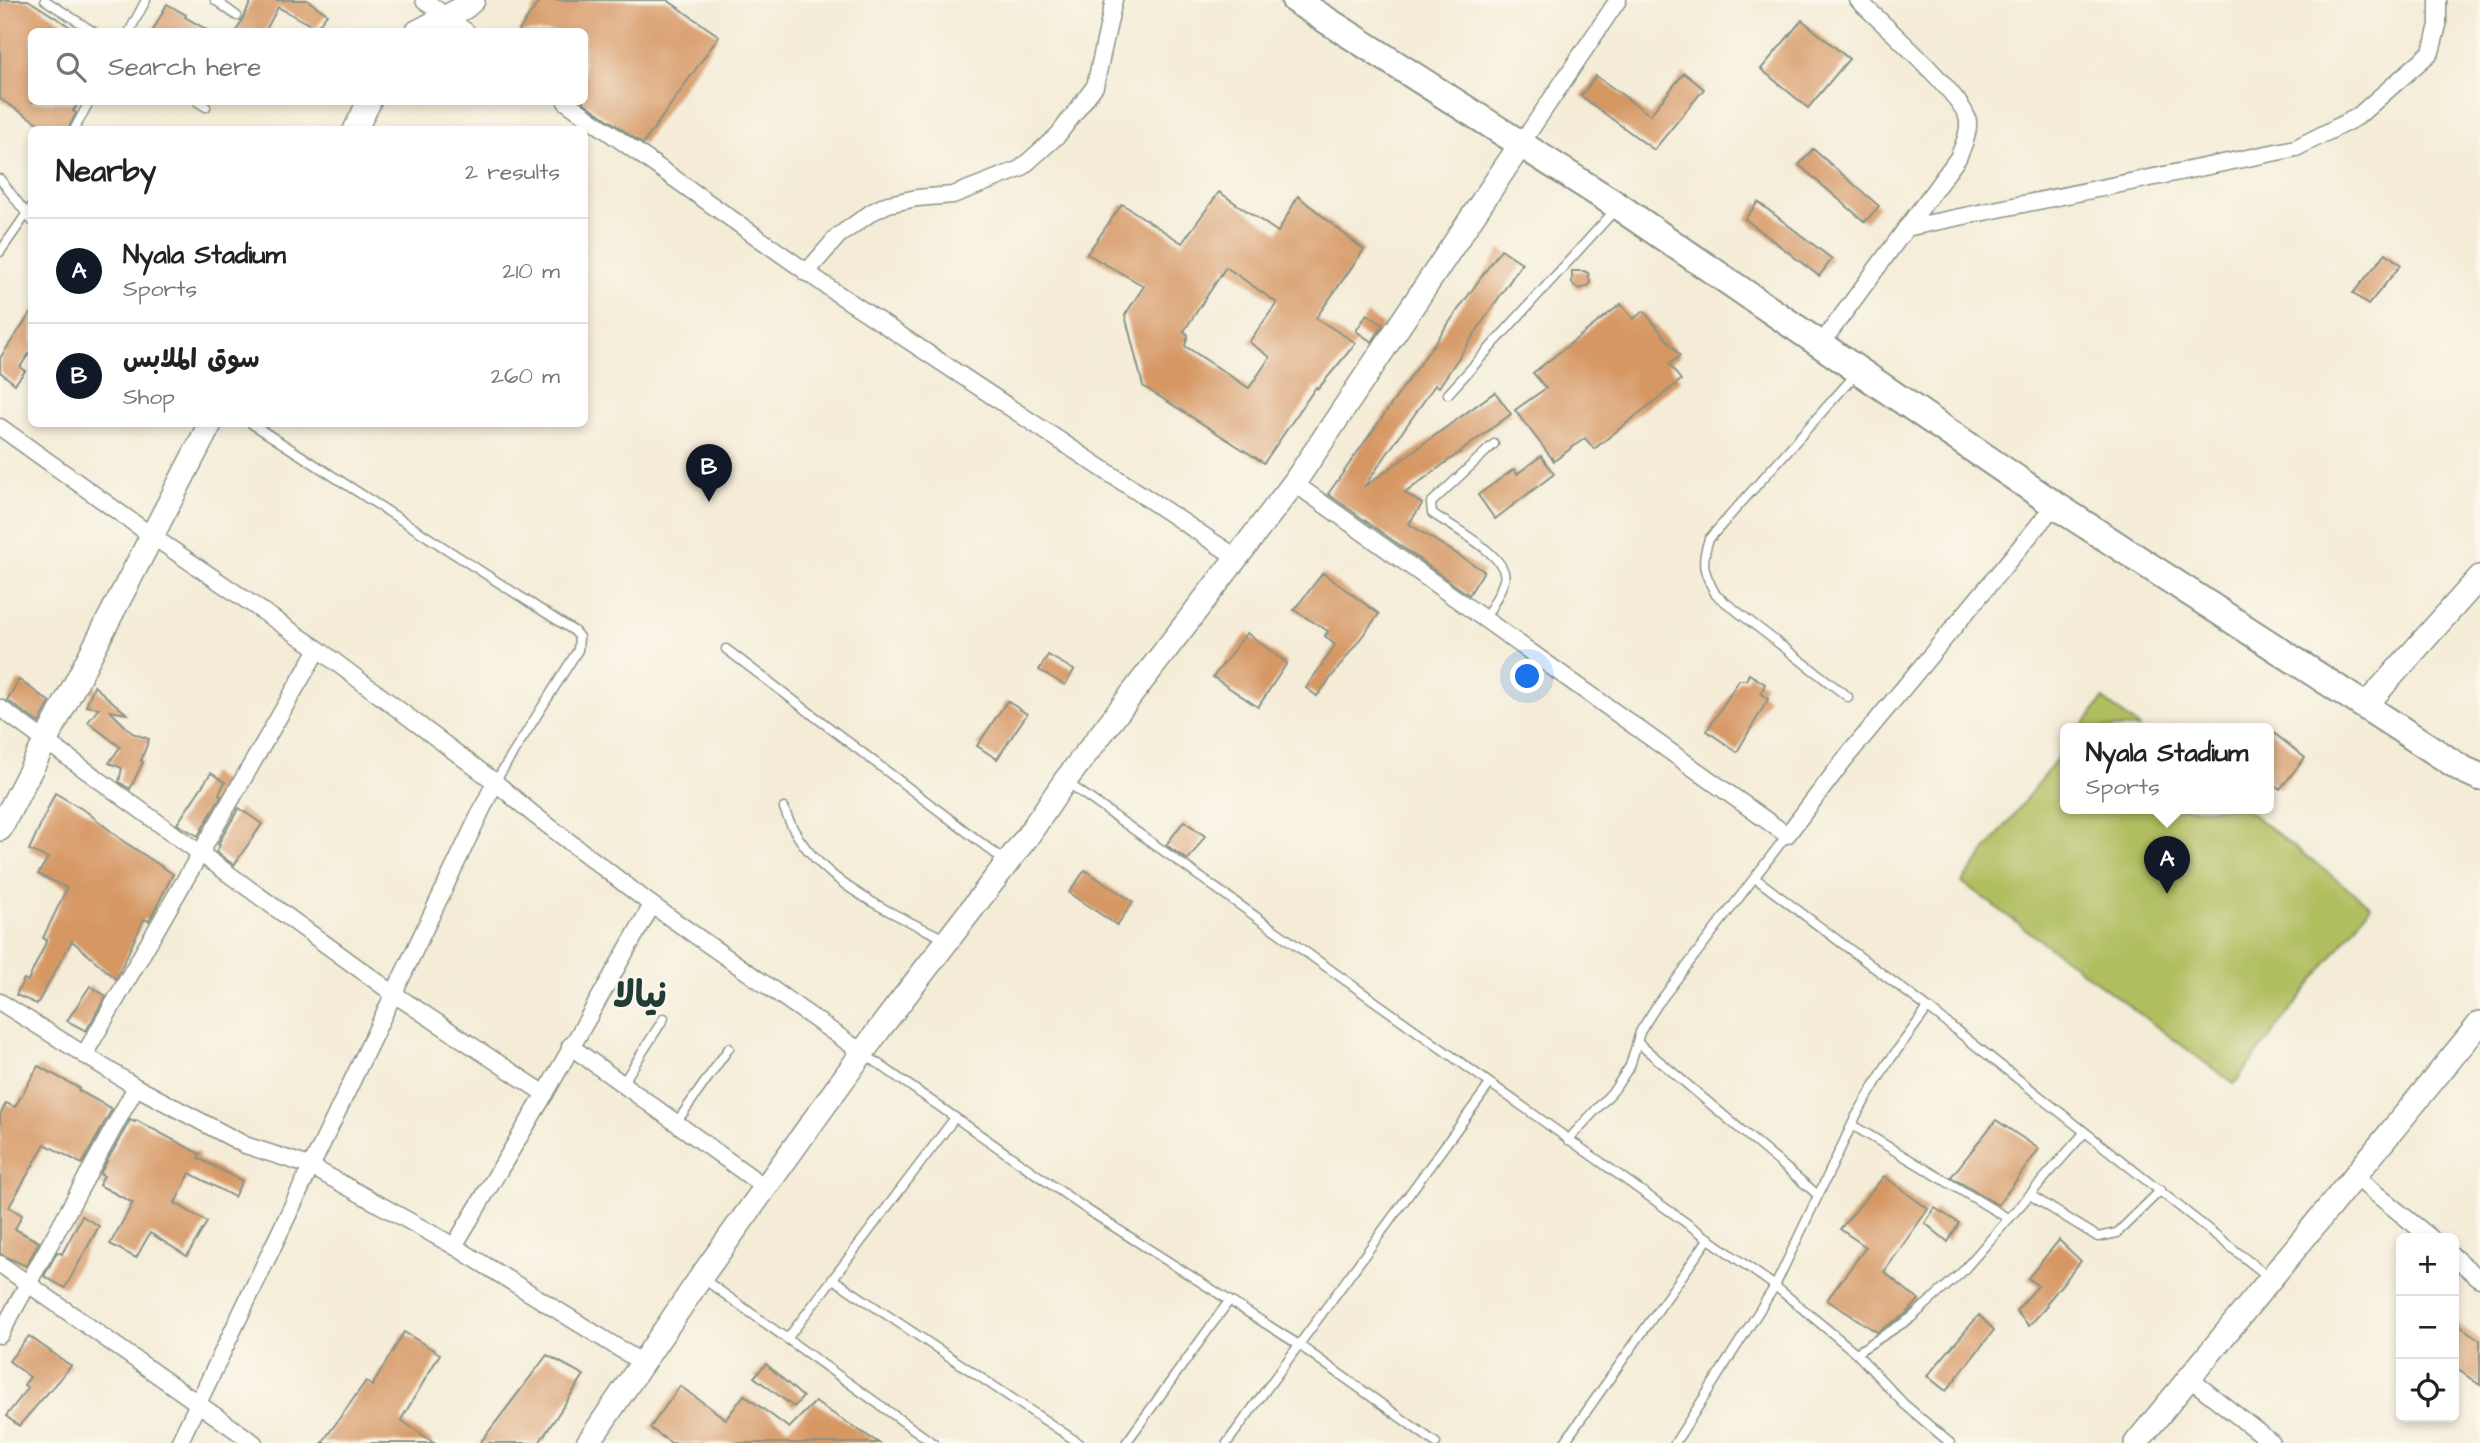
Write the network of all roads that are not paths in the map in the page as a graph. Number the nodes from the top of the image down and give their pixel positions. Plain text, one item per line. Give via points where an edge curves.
1 (45, 0) edge
2 (146, 0) edge
3 (215, 0) edge
4 (424, 0) edge
5 (472, 0) edge
6 (1114, 0) edge
7 (1295, 0) edge
8 (1618, 0) edge
9 (2438, 0) edge
10 (1861, 1) edge
11 (237, 16) dead end
12 (447, 17) junction
13 (88, 28) edge
14 (131, 28) edge
15 (425, 28) edge
16 (462, 28) edge
17 (87, 105) edge
18 (368, 105) edge
19 (570, 105) edge
20 (76, 126) edge
21 (357, 126) edge
22 (1521, 144) junction
23 (0, 179) edge
24 (1618, 206) junction
25 (28, 217) edge
26 (28, 219) edge
27 (1906, 228) junction
28 (0, 253) edge
29 (806, 272) junction
30 (1821, 344) junction
31 (1860, 370) junction
32 (1448, 394) dead end
33 (0, 427) edge
34 (208, 427) edge
35 (257, 427) edge
36 (1494, 444) dead end
37 (1294, 483) junction
38 (2055, 505) junction
39 (152, 536) junction
40 (1236, 557) junction
41 (2480, 577) edge
42 (1485, 620) junction
43 (318, 649) junction
44 (726, 649) dead end
45 (1848, 697) dead end
46 (2365, 706) junction
47 (0, 708) edge
48 (45, 742) junction
49 (2471, 773) edge
50 (1065, 781) junction
51 (495, 782) junction
52 (2480, 789) edge
53 (784, 808) dead end
54 (0, 829) edge
55 (1787, 835) junction
56 (199, 854) junction
57 (1006, 863) junction
58 (1755, 878) junction
59 (653, 905) junction
60 (946, 940) junction
61 (394, 994) junction
62 (0, 1002) edge
63 (1928, 1009) junction
64 (664, 1018) dead end
65 (2480, 1023) edge
66 (1637, 1042) junction
67 (570, 1046) junction
68 (729, 1048) dead end
69 (863, 1053) junction
70 (84, 1055) junction
71 (623, 1083) junction
72 (1490, 1084) junction
73 (136, 1087) junction
74 (545, 1094) junction
75 (954, 1119) junction
76 (676, 1123) junction
77 (1852, 1125) junction
78 (2085, 1132) junction
79 (1568, 1140) junction
80 (310, 1166) junction
81 (2354, 1176) junction
82 (766, 1188) junction
83 (2161, 1190) junction
84 (1818, 1195) junction
85 (2030, 1195) junction
86 (2009, 1219) junction
87 (2425, 1233) edge
88 (1709, 1238) junction
89 (454, 1246) junction
90 (2459, 1261) edge
91 (0, 1264) edge
92 (701, 1277) junction
93 (2271, 1278) junction
94 (833, 1279) junction
95 (2480, 1279) edge
96 (27, 1284) junction
97 (1775, 1286) junction
98 (1229, 1301) junction
99 (0, 1335) edge
100 (787, 1339) junction
101 (1298, 1345) junction
102 (1856, 1353) junction
103 (641, 1362) junction
104 (2189, 1378) junction
105 (199, 1402) junction
106 (931, 1442) edge
107 (179, 1443) edge
108 (254, 1443) edge
109 (588, 1443) edge
110 (1079, 1443) edge
111 (1126, 1443) edge
112 (1227, 1443) edge
113 (1436, 1443) edge
114 (1564, 1443) edge
115 (1675, 1443) edge
116 (1950, 1443) edge
117 (2136, 1443) edge
118 (2272, 1443) edge

1 - 13 lane
2 - 14 lane
3 - 11 lane
4 - 12 street
5 - 12 main road
6 - 29 street via 1095,86 1058,135 1020,169 953,195 888,204 838,236
7 - 22 main road
8 - 22 street
9 - 27 street via 2431,52 2357,117 2296,148
10 - 27 street via 1962,106 1968,119 1958,158
12 - 15 main road
12 - 16 street
17 - 20 lane
18 - 21 main road
19 - 29 street
22 - 24 main road
22 - 37 main road
23 - 25 lane
24 - 30 main road
24 - 32 lane
26 - 28 lane
27 - 30 street
29 - 40 street
30 - 31 main road
31 - 38 main road
31 - 45 lane via 1709,539 1703,558 1716,595
33 - 39 street
34 - 39 main road
35 - 51 lane via 579,637 578,650
36 - 42 lane via 1430,508 1496,557 1504,568 1504,579
37 - 40 main road
37 - 42 street
38 - 46 main road
38 - 55 street
39 - 43 street
39 - 48 main road
40 - 50 main road
41 - 46 main road
42 - 55 street
43 - 51 street
43 - 56 street
44 - 57 lane
46 - 49 main road
47 - 48 street
48 - 54 main road
48 - 56 street
49 - 52 main road
50 - 57 main road
50 - 72 lane
51 - 59 street
51 - 61 street
53 - 60 lane via 800,841 851,890
55 - 58 lane
56 - 61 street
56 - 70 street
57 - 60 main road
58 - 63 lane
58 - 66 lane via 1657,1005
59 - 67 street
59 - 69 street
60 - 69 main road
61 - 74 street
61 - 80 street
62 - 70 street
63 - 77 lane via 1887,1064
63 - 78 lane
64 - 71 lane
65 - 81 main road
66 - 79 lane via 1619,1082
66 - 84 lane
67 - 71 street
67 - 74 street
68 - 76 lane
69 - 75 lane
69 - 82 main road
70 - 73 street
71 - 76 street
72 - 79 lane
72 - 101 lane
73 - 80 street via 245,1145
73 - 96 street
74 - 89 street
75 - 94 lane
75 - 98 lane
76 - 82 street
77 - 84 lane
77 - 86 lane
78 - 83 lane
78 - 85 lane
79 - 88 lane
80 - 89 street
80 - 105 street
81 - 87 street
81 - 93 main road
82 - 92 main road
83 - 85 lane via 2117,1233 2098,1237
83 - 93 lane
84 - 97 lane
85 - 86 lane
86 - 102 lane via 1961,1273 1912,1318
88 - 97 lane
88 - 114 lane
89 - 103 street
90 - 95 street
91 - 96 street
92 - 100 lane
92 - 103 main road
93 - 104 main road
94 - 100 lane
94 - 110 lane
96 - 99 street
96 - 105 street
97 - 102 lane
97 - 115 lane
98 - 101 lane
98 - 111 lane
100 - 106 lane
101 - 112 lane
101 - 113 lane
102 - 116 lane via 1904,1404
103 - 109 main road
104 - 117 main road
104 - 118 street
105 - 107 street
105 - 108 street

